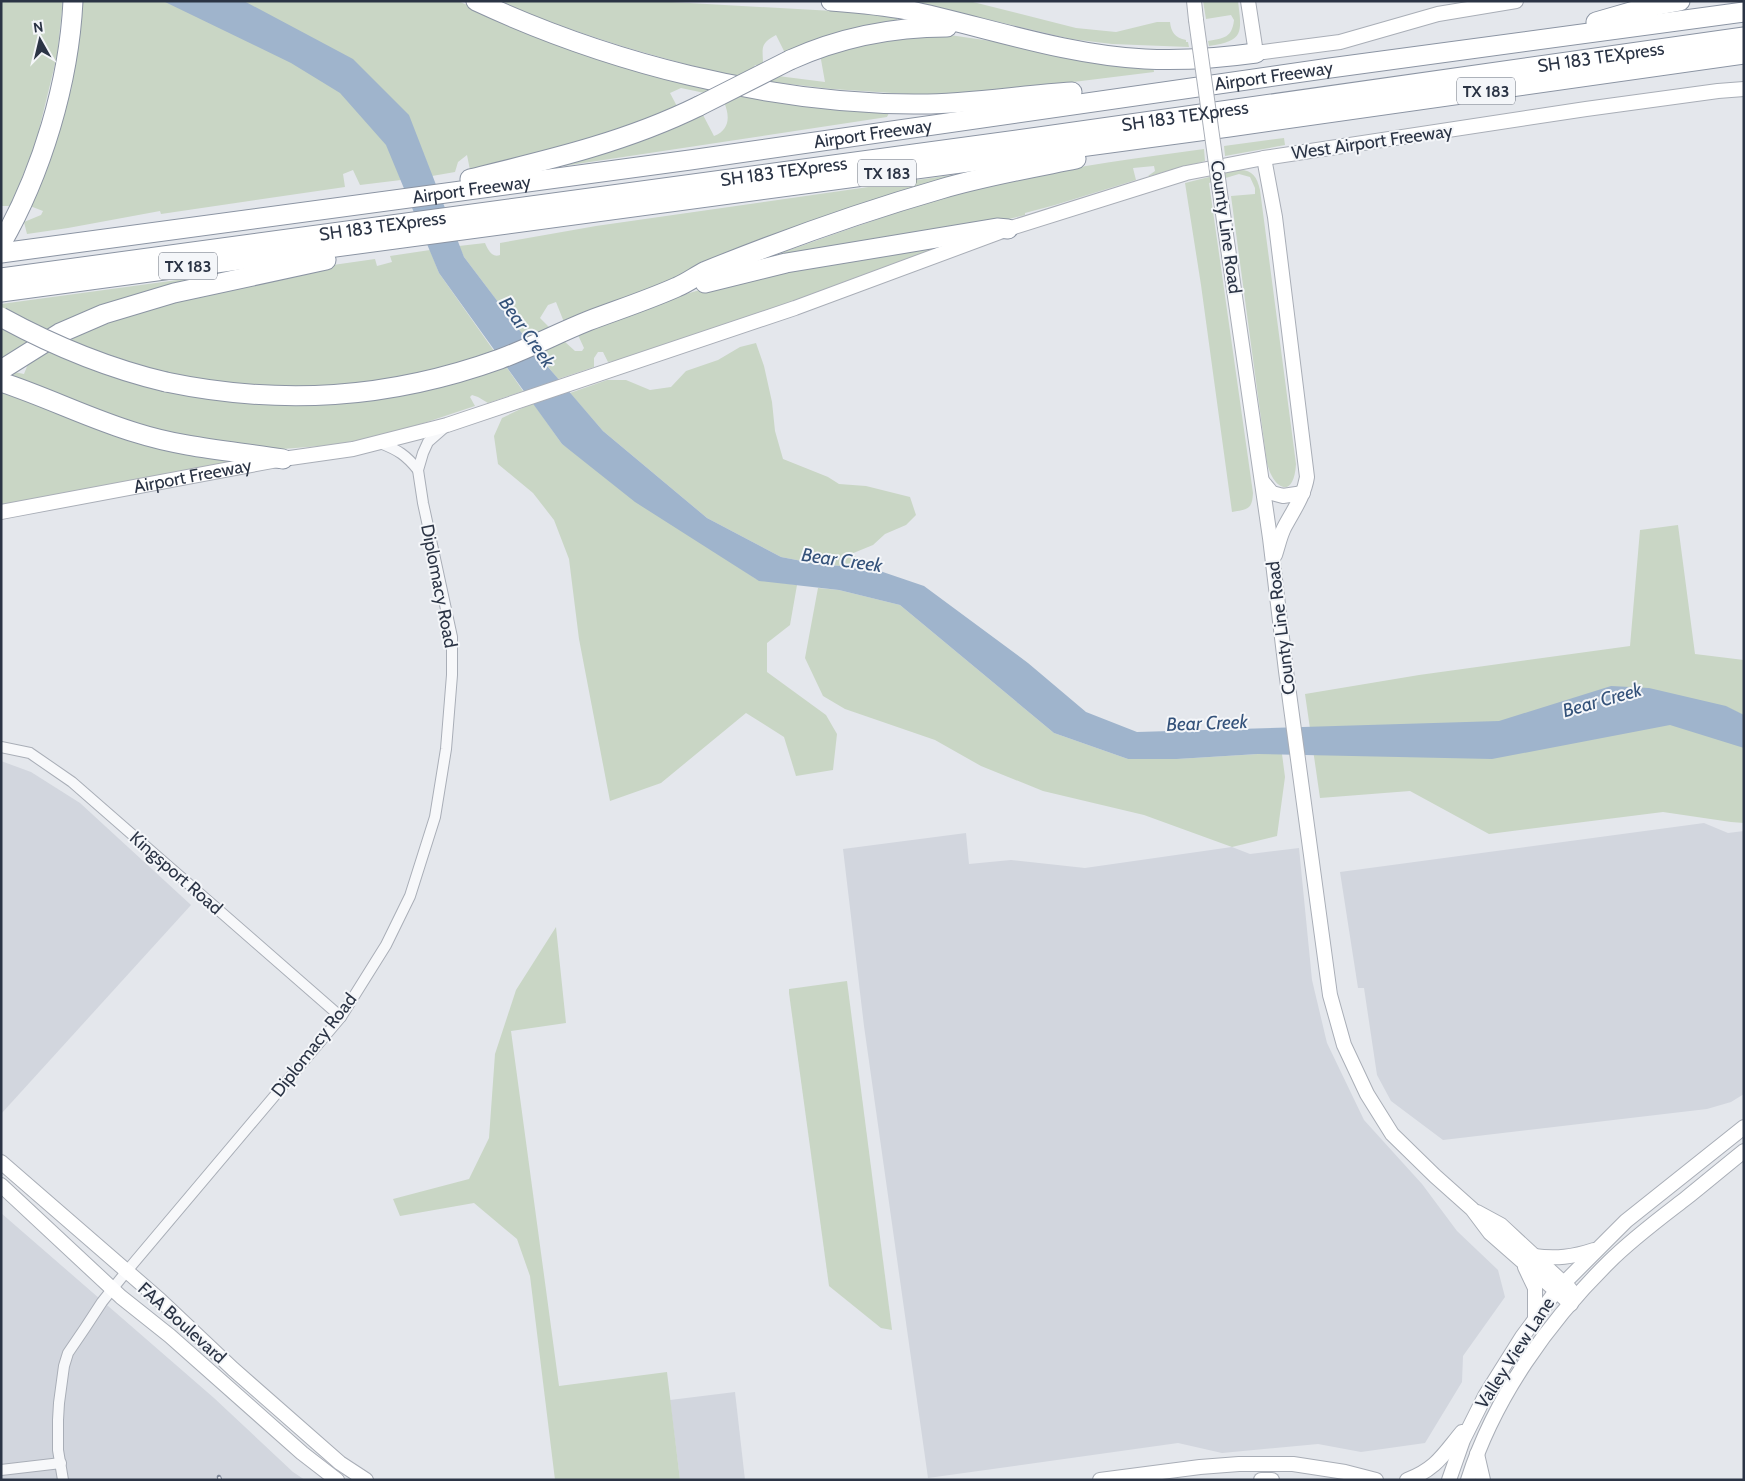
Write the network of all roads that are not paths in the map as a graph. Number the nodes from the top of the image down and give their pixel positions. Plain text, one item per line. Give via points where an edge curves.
1 (73, 1) edge
2 (476, 1) edge
3 (831, 1) edge
4 (1194, 1) edge
5 (1248, 1) edge
6 (1516, 1) edge
7 (1680, 1) edge
8 (1744, 12) edge
9 (982, 28) junction
10 (1744, 29) edge
11 (1744, 37) edge
12 (1535, 40) junction
13 (1256, 53) junction
14 (1744, 54) edge
15 (1194, 87) junction
16 (1744, 89) edge
17 (1229, 127) junction
18 (1264, 158) junction
19 (477, 208) junction
20 (370, 228) junction
21 (1008, 229) junction
22 (1, 244) edge
23 (1, 253) edge
24 (1, 267) edge
25 (1, 278) edge
26 (679, 287) junction
27 (1, 292) edge
28 (1, 317) edge
29 (1, 370) edge
30 (1, 382) edge
31 (447, 425) junction
32 (380, 443) junction
33 (283, 459) junction
34 (418, 470) junction
35 (1262, 481) junction
36 (1303, 493) junction
37 (1, 512) edge
38 (1267, 513) junction
39 (1273, 561) junction
40 (1, 747) edge
41 (341, 1017) junction
42 (1744, 1127) edge
43 (1744, 1151) edge
44 (6, 1166) edge
45 (1, 1183) edge
46 (1597, 1249) junction
47 (1528, 1258) junction
48 (126, 1272) junction
49 (1559, 1287) junction
50 (112, 1288) junction
51 (1574, 1300) junction
52 (1535, 1318) junction
53 (233, 1369) junction
54 (223, 1382) junction
55 (1475, 1416) junction
56 (1478, 1454) junction
57 (61, 1463) junction
58 (340, 1463) junction
59 (1, 1470) edge
60 (334, 1478) edge
61 (63, 1480) edge
62 (366, 1480) edge
63 (1100, 1480) edge
64 (1261, 1480) edge
65 (1272, 1480) edge
66 (1376, 1480) edge
67 (1407, 1480) edge
68 (1449, 1480) edge
69 (1468, 1480) edge
70 (1483, 1480) edge

1 - 22 highway via 65,64 53,115 22,204
2 - 15 highway via 555,34 672,70 745,86 839,100 948,104 1069,92
3 - 9 highway via 906,10
4 - 35 main road, County Line Road, bridge
5 - 13 main road
6 - 13 main road via 1438,14 1340,42
7 - 12 highway via 1648,7
8 - 12 highway, Airport Freeway / TX 183
9 - 13 highway via 1076,50 1145,60
9 - 19 highway, bridge via 926,27 886,31 814,49 672,120 573,154
10 - 19 highway, SH 183 TEXpress
11 - 19 highway, SH 183 TEXpress via 1053,135
12 - 15 highway, Airport Freeway / TX 183
14 - 17 highway, Airport Freeway / TX 183
15 - 19 highway, Airport Freeway / TX 183
16 - 18 main road, West Airport Freeway
17 - 19 highway, Airport Freeway / TX 183 via 546,218
17 - 26 highway via 1144,147 1018,170 942,189 792,239 703,273
18 - 21 main road, West Airport Freeway via 1186,173
18 - 36 main road via 1275,217 1307,477
19 - 20 highway
19 - 20 highway, SH 183 TEXpress
19 - 20 highway, Airport Freeway / TX 183 via 424,196
20 - 23 highway, Airport Freeway / TX 183
20 - 24 highway, SH 183 TEXpress
20 - 25 highway, SH 183 TEXpress
20 - 27 highway, Airport Freeway / TX 183
20 - 29 highway via 320,261 138,302 84,322
21 - 26 highway via 997,228 786,263
21 - 31 main road, Airport Freeway via 804,304
26 - 28 highway, bridge via 501,358 437,378 346,394 288,396 196,388 137,375 68,351
30 - 33 highway via 137,434 200,448
31 - 32 main road, Airport Freeway
31 - 34 street, Diplomacy Road via 428,442
32 - 33 main road, Airport Freeway
32 - 34 street via 407,457
33 - 37 main road, Airport Freeway
34 - 41 street, Diplomacy Road via 452,637 446,750 435,817 410,896 386,945
35 - 36 main road via 1272,493 1284,496
35 - 38 main road, County Line Road
36 - 38 main road via 1292,512
36 - 39 main road via 1284,528
38 - 39 main road, County Line Road
39 - 47 main road, County Line Road via 1330,995 1344,1045 1367,1094 1392,1134 1472,1209 1490,1233
40 - 41 street, Kingsport Road via 30,753 72,782
41 - 48 street, Diplomacy Road
42 - 46 main road, Valley View Lane via 1626,1220
43 - 51 main road, Valley View Lane via 1632,1241
44 - 45 main road
44 - 48 main road, FAA Boulevard
45 - 50 main road, FAA Boulevard
46 - 47 main road via 1575,1256
46 - 49 main road, Valley View Lane
47 - 49 main road, County Line Road
47 - 52 main road via 1535,1288
48 - 50 street, Diplomacy Road
48 - 53 main road, FAA Boulevard
49 - 51 main road, County Line Road
49 - 52 main road, Valley View Lane
50 - 54 main road, FAA Boulevard
50 - 57 street, Diplomacy Road via 68,1353 64,1366 58,1412
51 - 56 main road, Valley View Lane via 1543,1338 1514,1382
52 - 55 main road, Valley View Lane
53 - 54 main road
53 - 58 main road, FAA Boulevard
54 - 60 main road, FAA Boulevard
55 - 67 main road via 1433,1467
55 - 68 main road, Valley View Lane
56 - 69 main road, Valley View Lane
56 - 70 main road
57 - 59 street
57 - 61 street, Diplomacy Road
58 - 60 main road
58 - 62 main road, FAA Boulevard
63 - 66 main road via 1200,1467 1292,1464
64 - 65 main road

